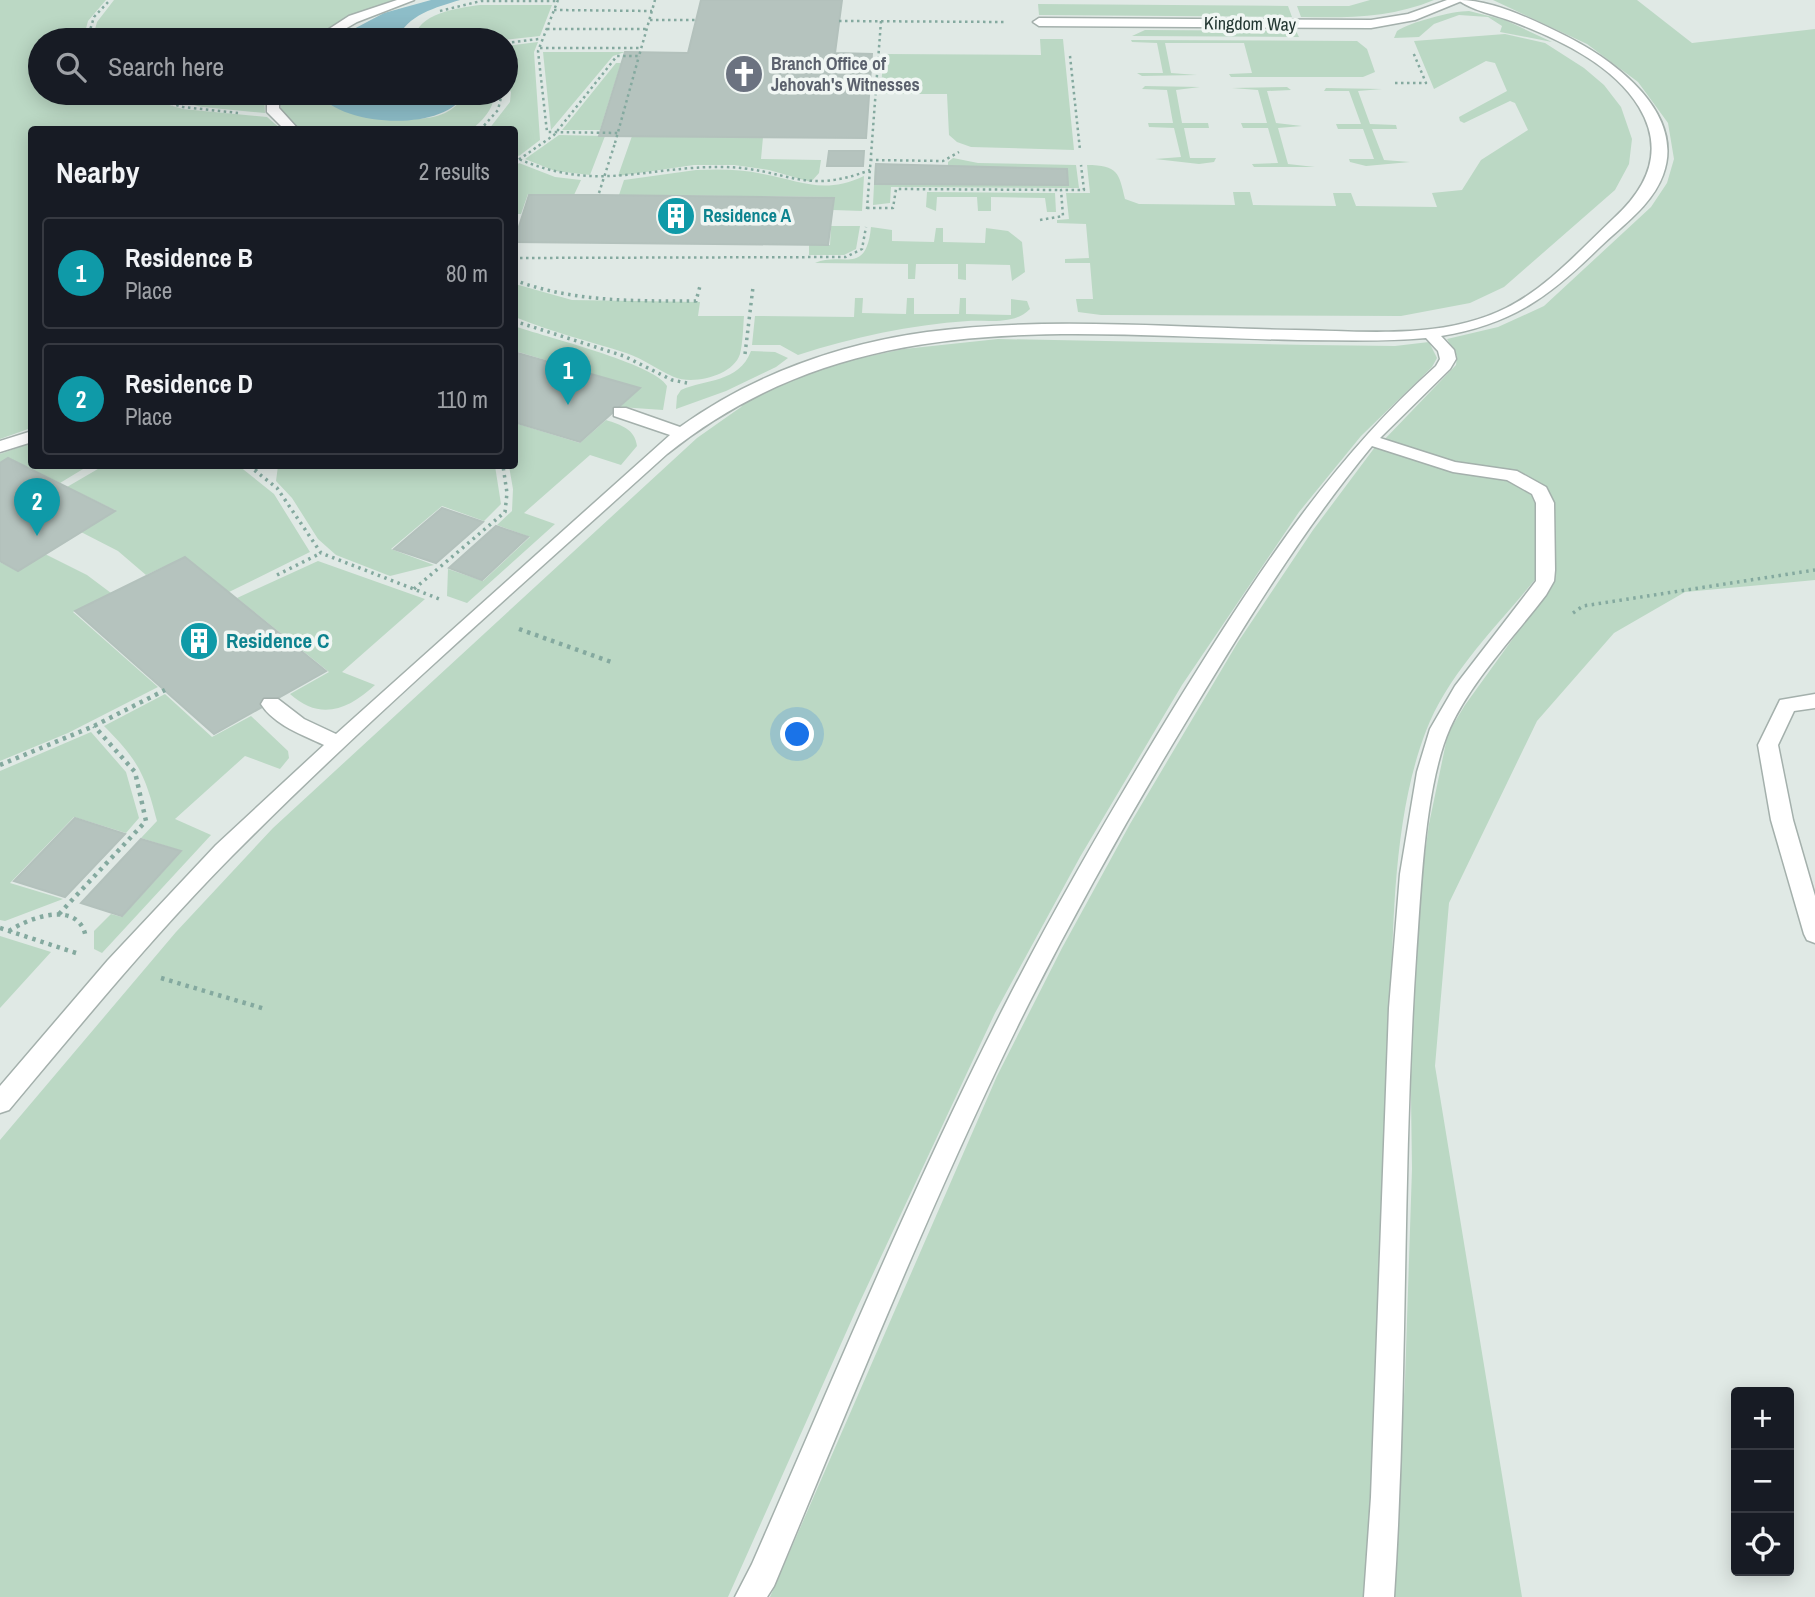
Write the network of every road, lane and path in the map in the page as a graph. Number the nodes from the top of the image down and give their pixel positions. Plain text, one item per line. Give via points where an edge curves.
1 (110, 0) edge
2 (408, 0) edge
3 (656, 0) edge
4 (1458, 0) edge
5 (1464, 0) edge
6 (474, 1) edge
7 (558, 1) edge
8 (554, 10) junction
9 (652, 11) junction
10 (436, 13) dead end
11 (650, 20) junction
12 (696, 20) dead end
13 (839, 21) dead end
14 (881, 21) junction
15 (1040, 22) joint
16 (91, 28) edge
17 (338, 28) edge
18 (547, 29) junction
19 (647, 29) junction
20 (539, 39) dead end
21 (518, 42) edge
22 (540, 48) junction
23 (641, 48) junction
24 (1069, 50) dead end
25 (639, 57) junction
26 (176, 105) edge
27 (272, 105) edge
28 (499, 105) edge
29 (275, 114) junction
30 (288, 126) edge
31 (484, 126) edge
32 (555, 133) junction
33 (618, 134) junction
34 (1080, 150) dead end
35 (959, 152) dead end
36 (519, 160) joint
37 (870, 160) junction
38 (1081, 165) dead end
39 (870, 170) junction
40 (1061, 190) junction
41 (598, 194) dead end
42 (1040, 220) dead end
43 (866, 227) dead end
44 (518, 258) edge
45 (518, 282) edge
46 (700, 286) dead end
47 (754, 287) dead end
48 (518, 322) edge
49 (1429, 334) junction
50 (743, 360) dead end
51 (697, 383) dead end
52 (620, 412) dead end
53 (681, 433) junction
54 (28, 437) edge
55 (1370, 440) junction
56 (0, 447) edge
57 (503, 469) edge
58 (255, 470) edge
59 (321, 553) junction
60 (1815, 570) edge
61 (277, 575) dead end
62 (414, 590) junction
63 (479, 614) junction
64 (1572, 614) dead end
65 (614, 663) dead end
66 (165, 690) dead end
67 (1815, 701) edge
68 (271, 704) dead end
69 (94, 726) junction
70 (338, 743) junction
71 (0, 765) edge
72 (58, 914) junction
73 (9, 931) dead end
74 (1815, 934) edge
75 (76, 953) dead end
76 (162, 979) dead end
77 (265, 1009) dead end
78 (0, 1103) edge
79 (750, 1597) edge
80 (1380, 1597) edge

1 - 16 path
2 - 17 street
3 - 9 path
4 - 15 street, Kingdom Way via 1411,17 1371,23
5 - 49 street via 1554,35 1605,65 1651,116 1660,161 1657,176 1640,201 1539,293 1508,313
6 - 7 path
6 - 10 path
7 - 8 path
8 - 9 path
8 - 18 path
9 - 11 path
11 - 12 path
11 - 19 path
13 - 14 path
14 - 15 path
14 - 37 path
18 - 19 path
18 - 22 path
19 - 23 path
20 - 21 path
22 - 23 path
22 - 32 path via 547,132
23 - 25 path
24 - 34 path
25 - 32 path via 617,56
25 - 33 path
26 - 29 path
27 - 29 street
28 - 31 path
29 - 30 street
32 - 33 path
32 - 36 path
33 - 41 path, bridge
35 - 37 path via 943,161
36 - 39 path via 569,176 627,178 723,167 761,170 819,185
37 - 39 path
38 - 40 path via 1084,190
39 - 40 path via 867,209 893,208 896,189
40 - 42 path via 1063,216
43 - 44 path via 862,249 846,257
45 - 46 path via 581,299 696,301
47 - 50 path
48 - 51 path via 633,360 672,380
49 - 53 street via 1048,331 935,336 852,352 792,371 718,406
49 - 55 street via 1448,359
52 - 53 street
53 - 63 street
54 - 56 street
55 - 79 street via 1332,485 1227,636 1108,833 1016,1006
55 - 80 street via 1453,467 1511,475 1540,491 1545,503 1546,570 1539,591 1462,691 1440,729 1427,772 1411,874 1401,1008
57 - 62 path via 505,512
58 - 59 path via 290,505
59 - 61 path
59 - 62 path
60 - 64 path via 1583,606
62 - 63 path
63 - 65 path
63 - 70 street
66 - 69 path
67 - 74 street via 1787,705 1768,746 1782,820
68 - 70 street via 297,724
69 - 71 path
69 - 72 path via 135,772 146,821
70 - 78 street via 170,907
72 - 73 path via 29,920
72 - 75 path via 85,925 86,940
76 - 77 path

